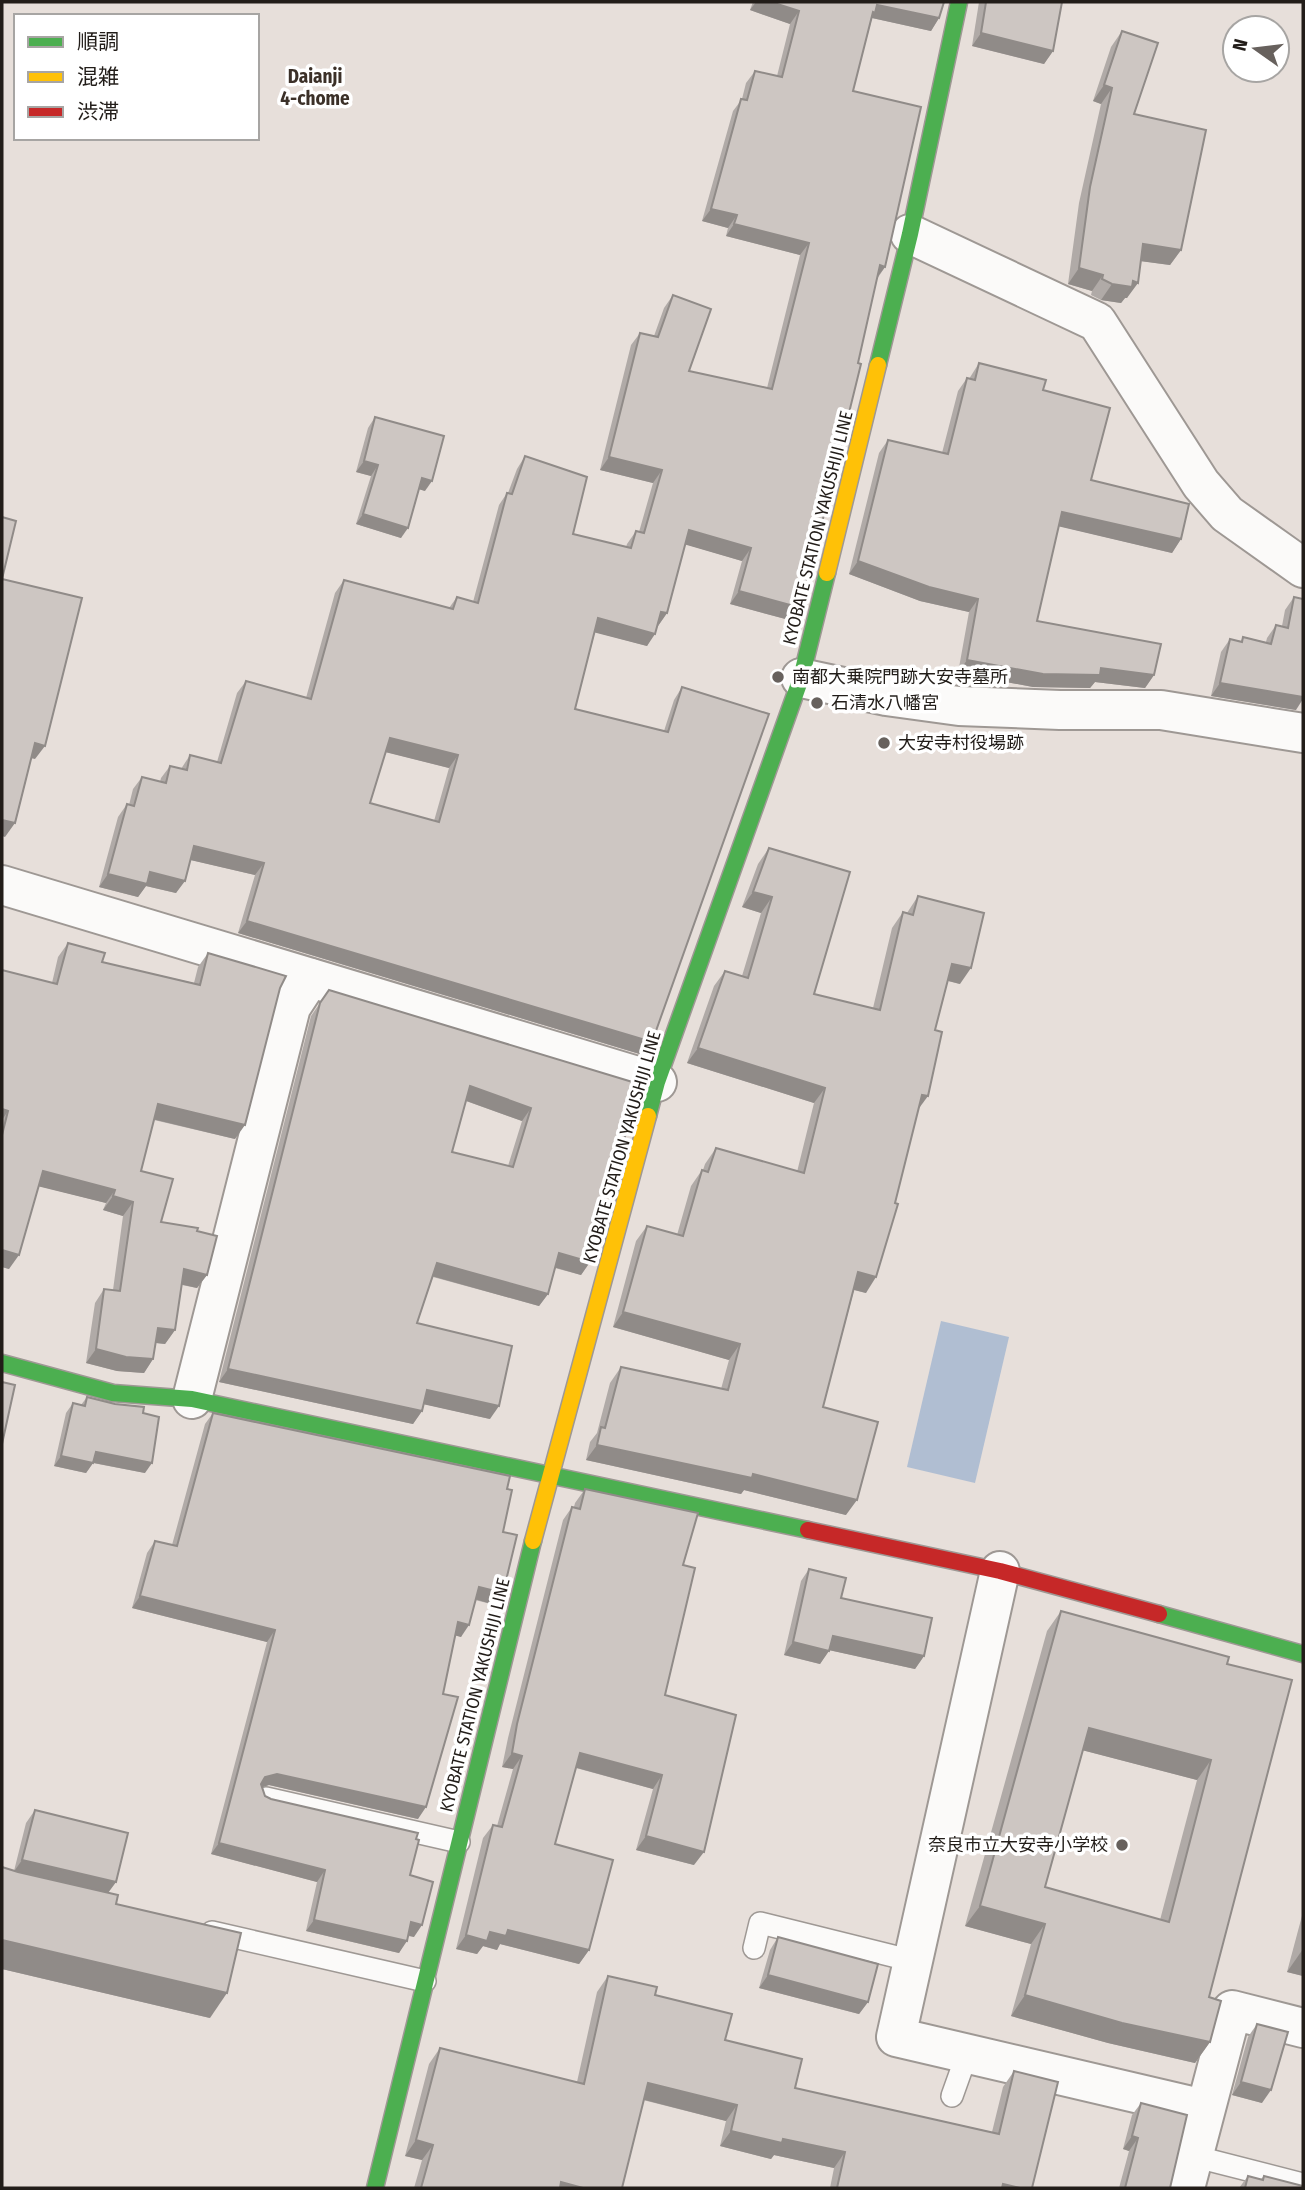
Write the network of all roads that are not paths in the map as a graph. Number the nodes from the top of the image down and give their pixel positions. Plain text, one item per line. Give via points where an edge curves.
1 (959, 2) edge
2 (910, 234) junction
3 (1303, 568) edge
4 (802, 678) junction
5 (1303, 733) edge
6 (2, 885) edge
7 (310, 978) junction
8 (657, 1082) junction
9 (2, 1363) edge
10 (192, 1399) junction
11 (550, 1473) junction
12 (1000, 1571) junction
13 (1303, 1654) edge
14 (266, 1798) edge
15 (459, 1842) junction
16 (193, 1928) edge
17 (754, 1948) dead end
18 (913, 1961) junction
19 (425, 1981) junction
20 (1303, 2028) edge
21 (967, 2054) junction
22 (952, 2096) dead end
23 (1204, 2109) junction
24 (1189, 2172) edge
25 (1303, 2184) edge
26 (375, 2188) edge

1 - 2 main road, KYOBATE STATION YAKUSHIJI LINE
2 - 3 street via 1097,322 1210,494 1227,514
2 - 4 main road, KYOBATE STATION YAKUSHIJI LINE
4 - 5 street via 959,706 1161,710
4 - 8 main road, KYOBATE STATION YAKUSHIJI LINE
6 - 7 street
7 - 8 street
7 - 10 street via 291,1007
8 - 11 main road, KYOBATE STATION YAKUSHIJI LINE
9 - 10 main road via 113,1393
10 - 11 main road via 527,1472
11 - 12 main road
11 - 15 main road, KYOBATE STATION YAKUSHIJI LINE
12 - 13 main road
12 - 18 street
14 - 15 lane
15 - 19 main road, KYOBATE STATION YAKUSHIJI LINE
16 - 19 lane
17 - 18 lane via 760,1923
18 - 21 street via 896,2037
19 - 26 main road, KYOBATE STATION YAKUSHIJI LINE
20 - 23 street via 1232,2010
21 - 22 lane
21 - 23 street
23 - 24 street
24 - 25 lane

